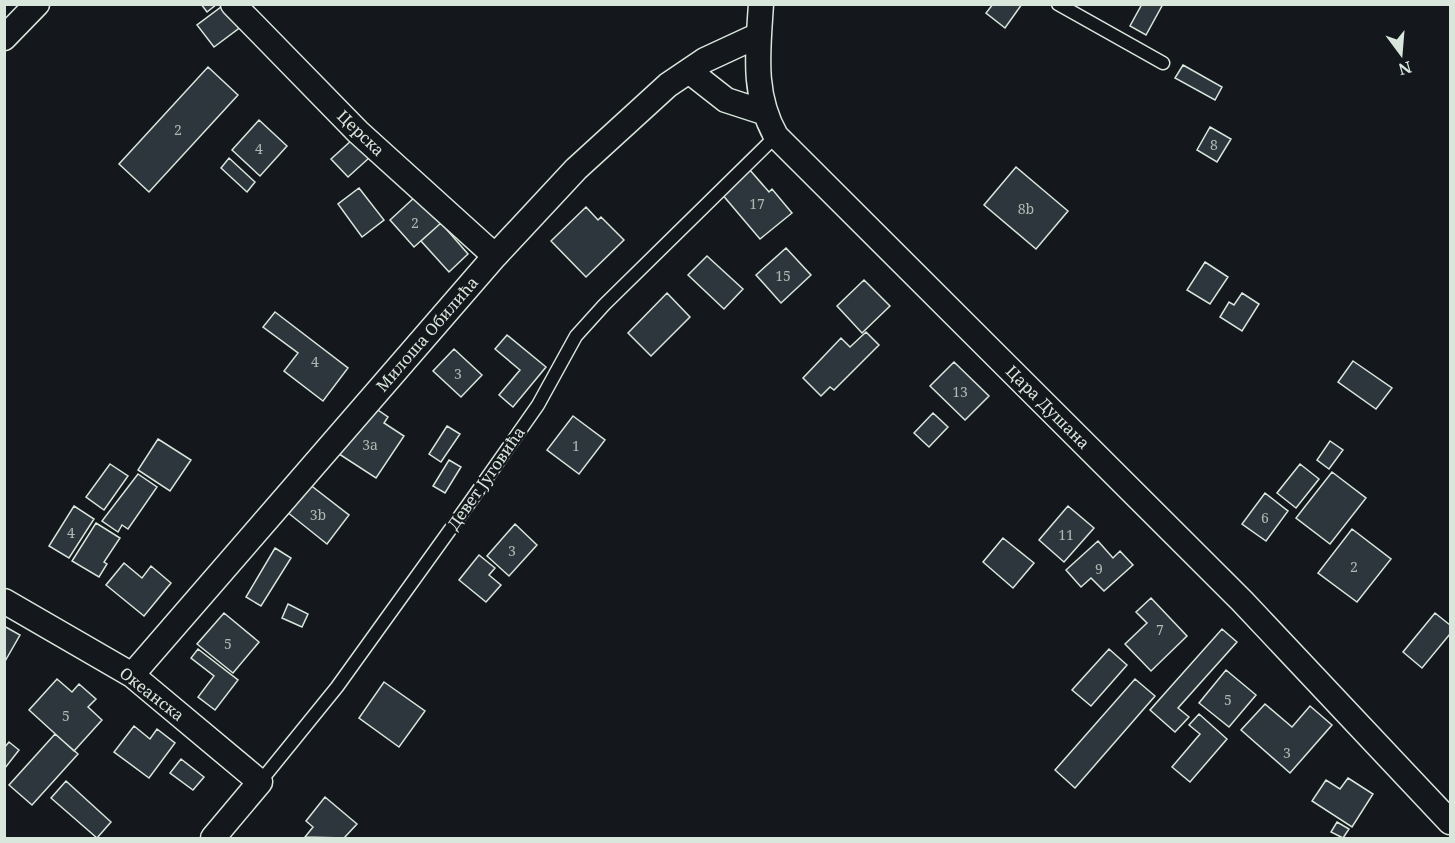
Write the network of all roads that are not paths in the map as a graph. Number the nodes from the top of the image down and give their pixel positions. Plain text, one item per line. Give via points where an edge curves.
1 (37, 4) edge
2 (233, 4) edge
3 (761, 4) edge
4 (1058, 4) edge
5 (759, 35) junction
6 (4, 38) edge
7 (1163, 63) dead end
8 (689, 71) junction
9 (763, 112) junction
10 (776, 136) junction
11 (495, 256) junction
12 (4, 600) edge
13 (132, 675) junction
14 (260, 782) junction
15 (1450, 822) edge
16 (213, 838) edge

1 - 6 street
2 - 11 street, Церска via 358,132
3 - 5 street, Цара Душана
4 - 7 lane
5 - 8 street, Милоша Обилића
5 - 9 street, Цара Душана via 758,84
8 - 9 street via 714,94
8 - 11 street, Милоша Обилића via 636,112
9 - 10 street, Цара Душана
10 - 14 lane, Девет Југовића via 576,336 538,405 470,502 338,687
10 - 15 street, Цара Душана via 1242,601
11 - 13 street, Милоша Обилића
12 - 13 street, Океанска
13 - 14 street, Океанска
14 - 16 street, Девет Југовића

